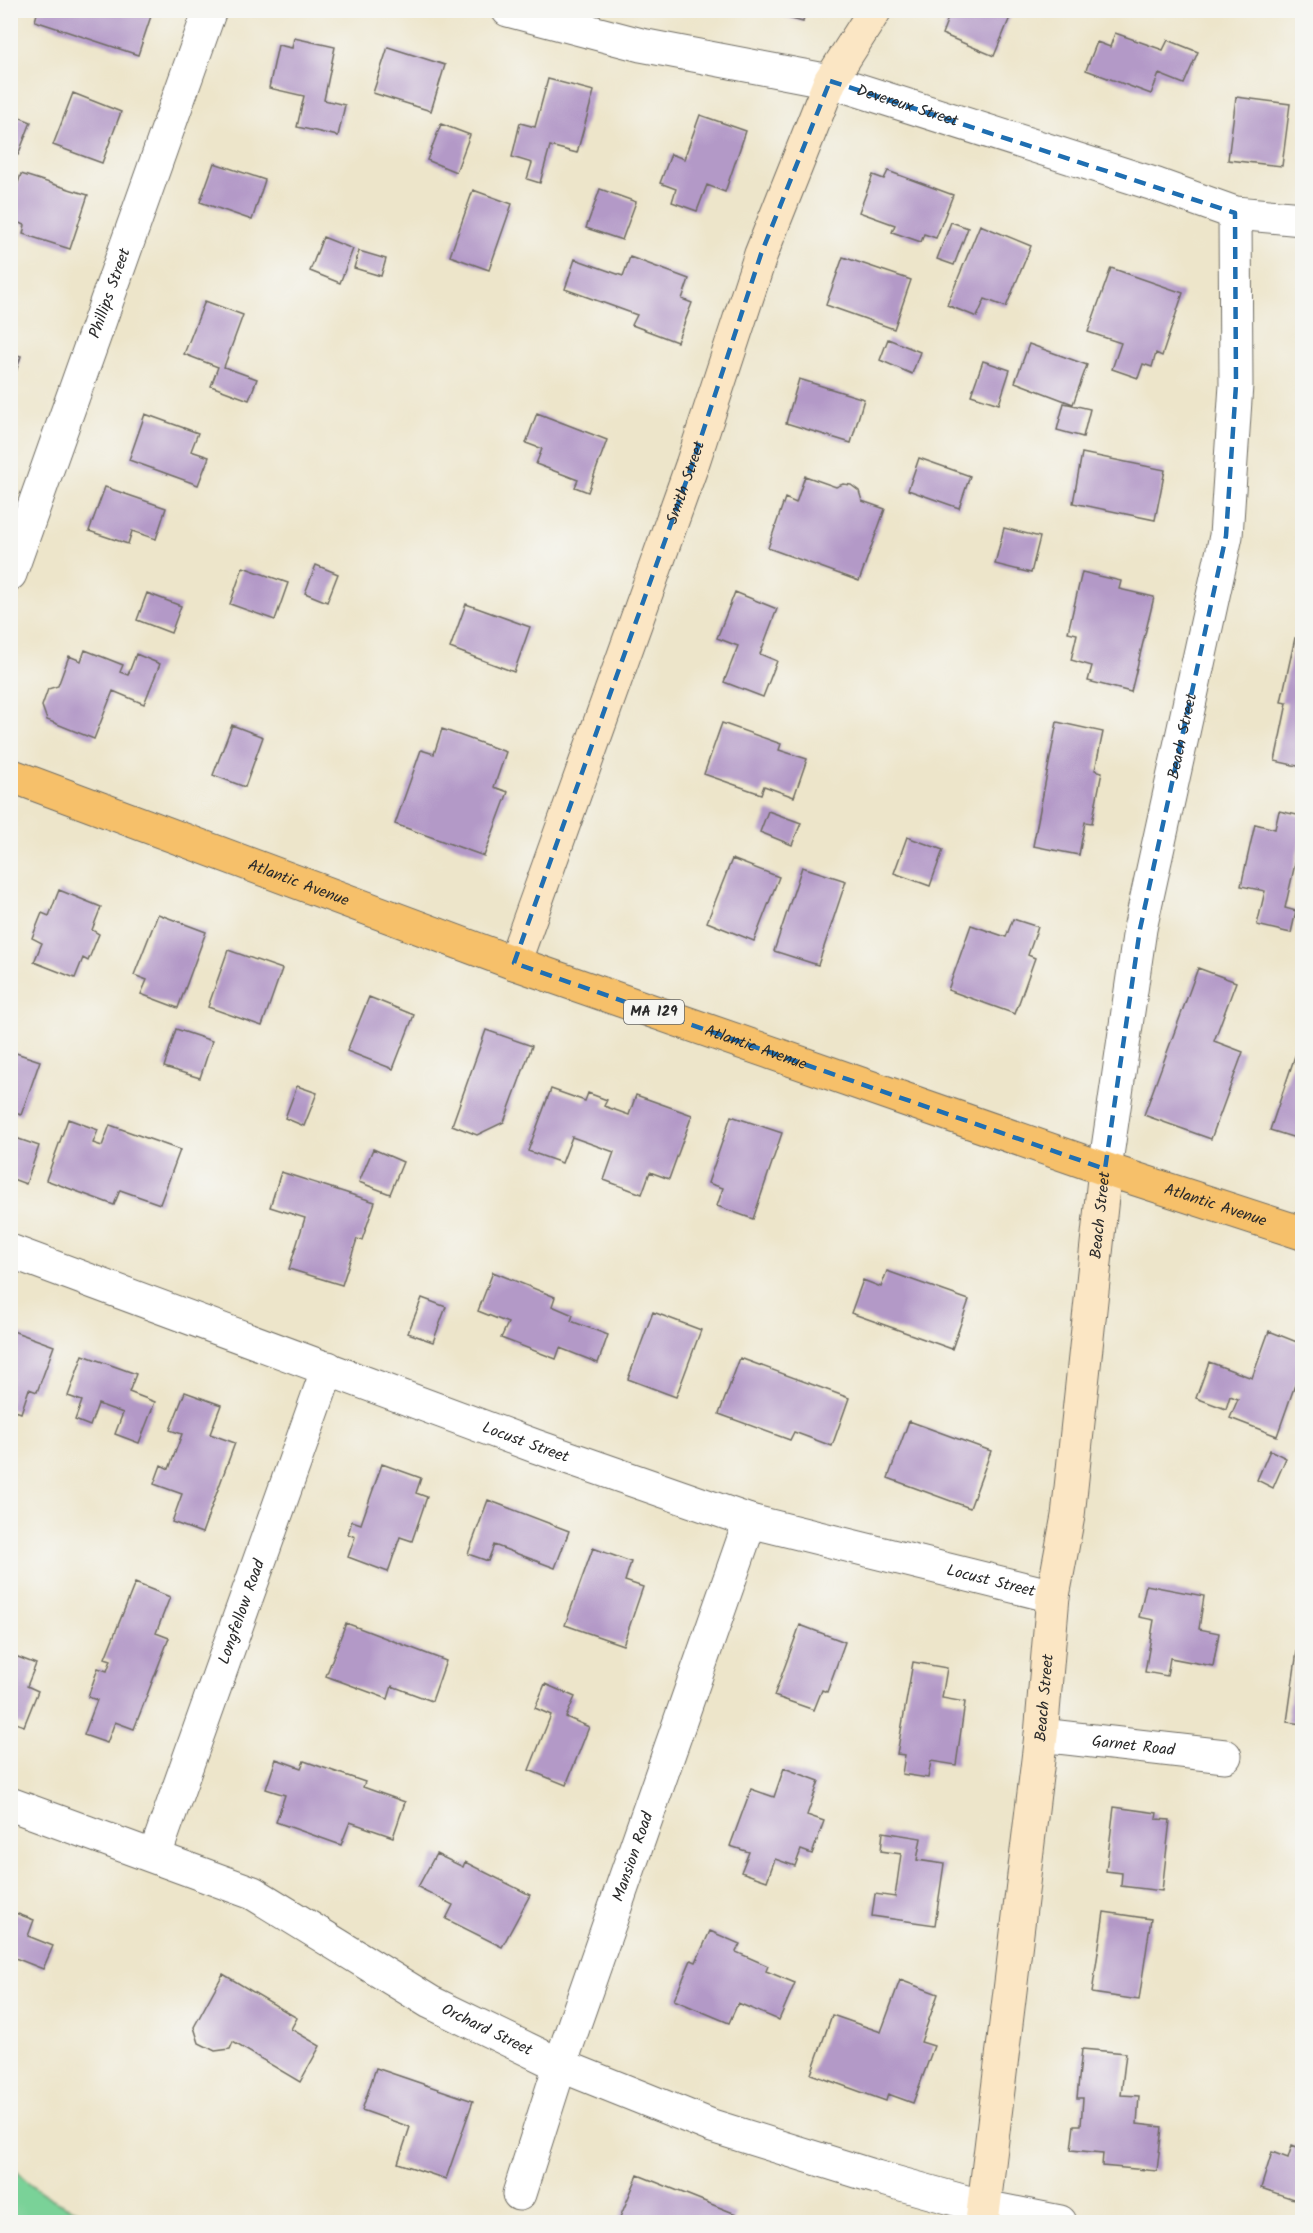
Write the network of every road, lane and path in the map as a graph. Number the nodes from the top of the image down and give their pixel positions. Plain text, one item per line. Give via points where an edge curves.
1 (210, 10) edge
2 (508, 10) edge
3 (875, 10) edge
4 (830, 81) junction
5 (1235, 213) junction
6 (1302, 219) edge
7 (10, 574) edge
8 (10, 775) edge
9 (514, 963) junction
10 (1105, 1169) junction
11 (1302, 1233) edge
12 (10, 1251) edge
13 (328, 1368) junction
14 (750, 1521) junction
15 (1053, 1596) junction
16 (1041, 1735) junction
17 (1225, 1756) dead end
18 (10, 1804) edge
19 (155, 1856) junction
20 (560, 2065) junction
21 (519, 2194) dead end
22 (983, 2215) edge
23 (1060, 2223) edge

1 - 7 street, Phillips Street
2 - 4 street, Devereux Street via 640,45
3 - 4 street, Smith Street
4 - 5 street, Devereux Street
4 - 9 street, Smith Street via 760,254 692,465
5 - 6 street, Devereux Street
5 - 10 street, Beach Street via 1236,385 1226,536 1140,929
8 - 9 main road, Atlantic Avenue / MA 129
9 - 10 main road, Atlantic Avenue / MA 129
10 - 11 main road, Atlantic Avenue / MA 129
10 - 15 street, Beach Street via 1068,1516
12 - 13 street, Locust Street
13 - 14 street, Locust Street
13 - 19 street, Longfellow Road
14 - 15 street, Locust Street
14 - 20 street, Mansion Road
15 - 16 street, Beach Street
16 - 17 street, Garnet Road
16 - 22 street, Beach Street
18 - 19 street, Orchard Street
19 - 20 street, Orchard Street via 253,1893 430,2002
20 - 21 street, Mansion Road
20 - 22 street, Orchard Street via 712,2126
22 - 23 street, Orchard Street

